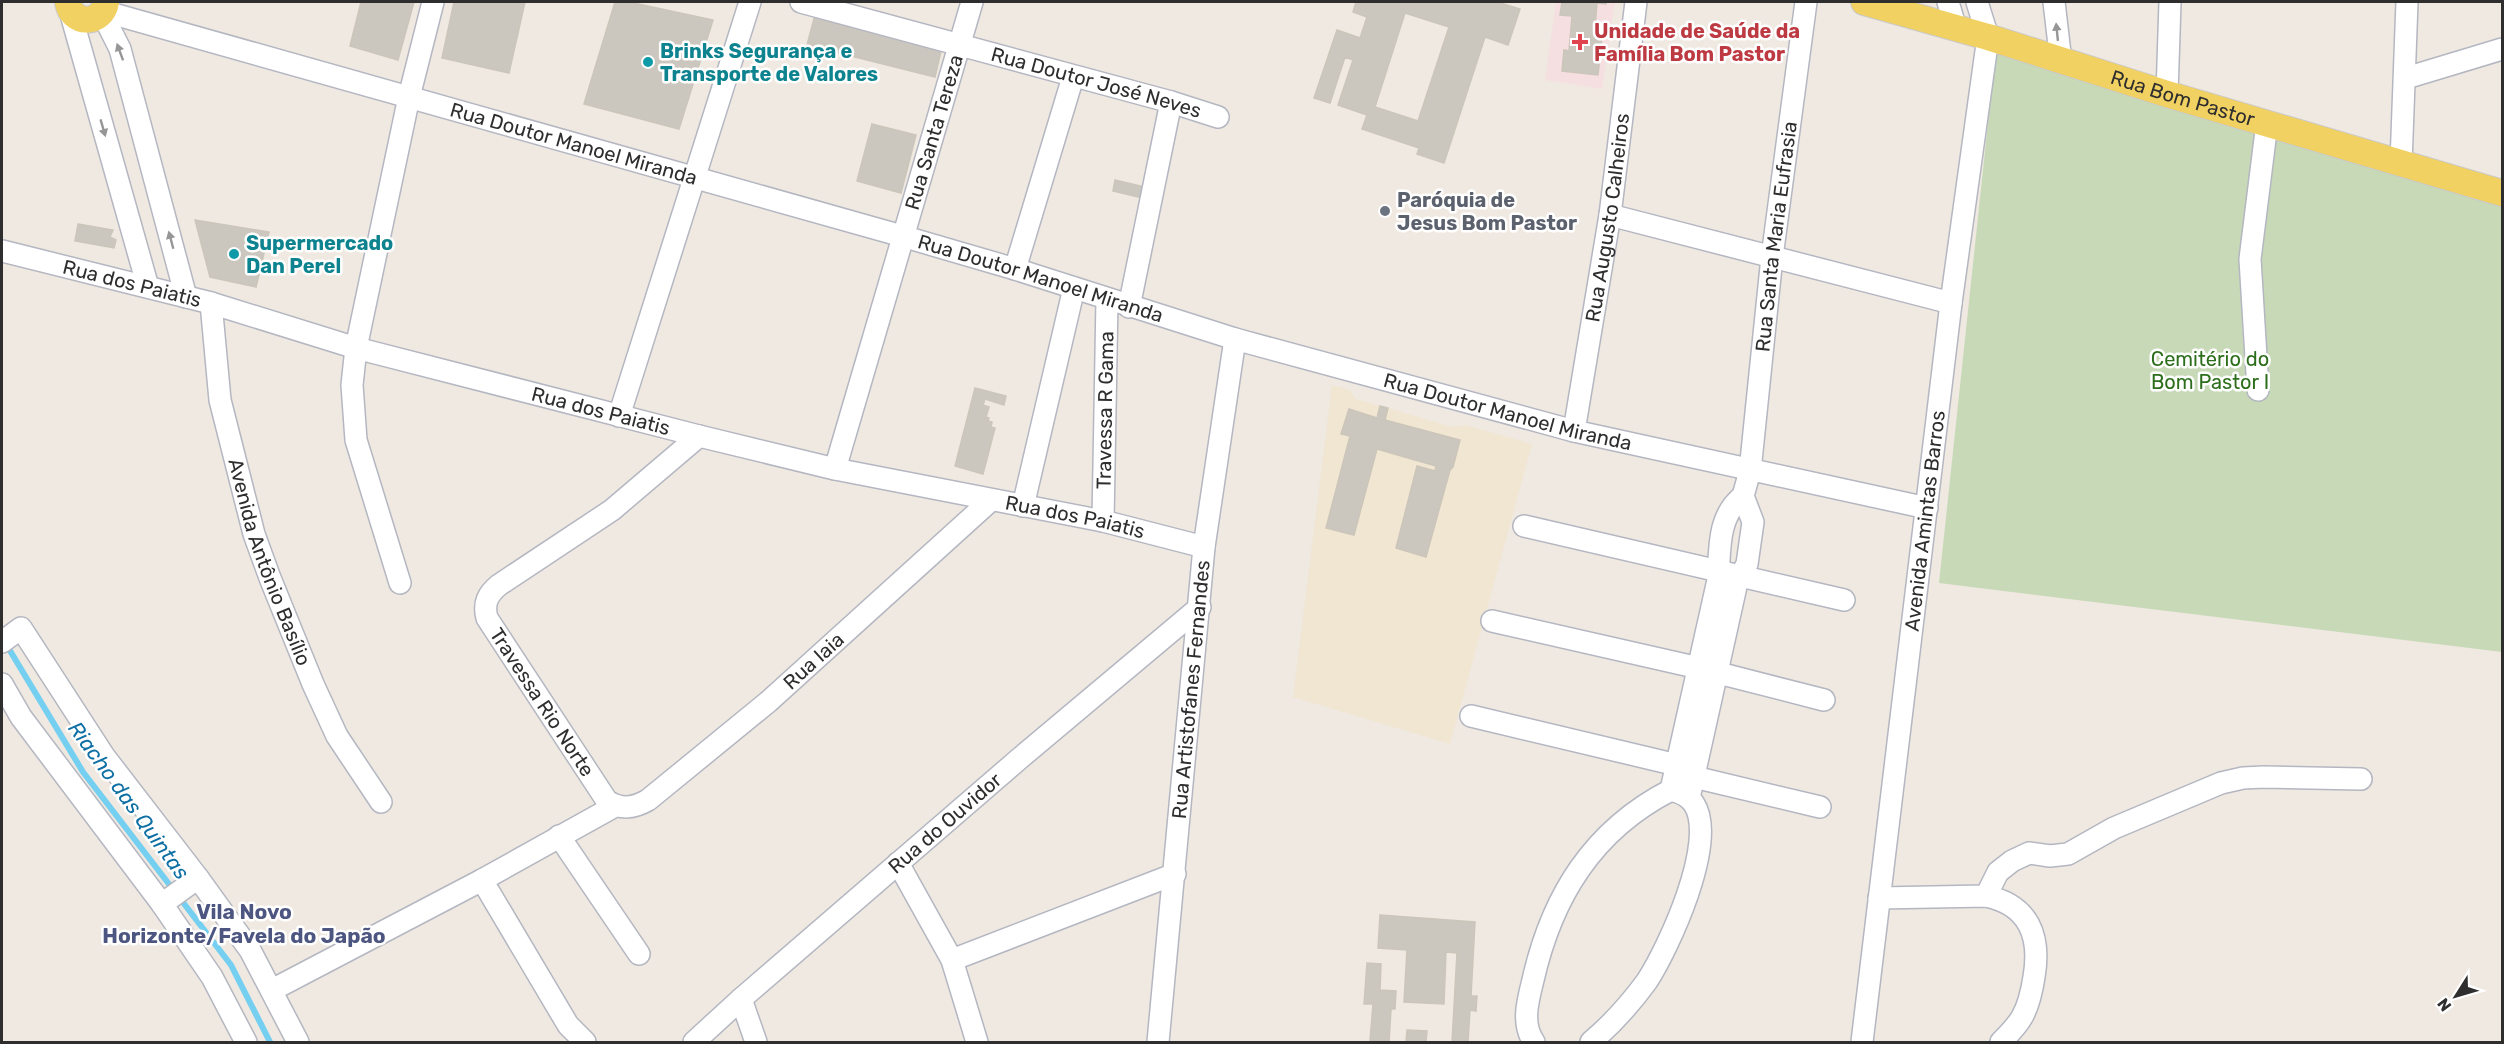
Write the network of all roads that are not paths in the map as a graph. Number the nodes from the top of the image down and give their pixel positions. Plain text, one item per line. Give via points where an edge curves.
1 (433, 2) edge
2 (750, 2) edge
3 (801, 2) edge
4 (972, 2) edge
5 (1636, 2) edge
6 (1806, 2) edge
7 (1864, 2) edge
8 (1948, 2) edge
9 (1977, 2) edge
10 (2054, 2) edge
11 (2170, 2) edge
12 (2407, 2) edge
13 (64, 5) edge
14 (106, 7) edge
15 (1956, 29) junction
16 (1988, 37) junction
17 (958, 46) junction
18 (2502, 49) edge
19 (2061, 62) junction
20 (1073, 77) junction
21 (2406, 78) junction
22 (2167, 94) junction
23 (409, 97) junction
24 (1171, 102) junction
25 (1218, 117) dead end
26 (2267, 123) junction
27 (2401, 163) junction
28 (695, 176) junction
29 (2502, 193) edge
30 (1610, 215) junction
31 (902, 236) junction
32 (2, 251) edge
33 (1772, 257) junction
34 (1015, 269) junction
35 (148, 287) junction
36 (1074, 288) junction
37 (186, 297) junction
38 (1107, 299) junction
39 (211, 303) junction
40 (1951, 303) junction
41 (1129, 307) junction
42 (1235, 339) junction
43 (356, 348) junction
44 (2259, 390) dead end
45 (619, 416) junction
46 (1574, 432) junction
47 (699, 436) junction
48 (836, 469) junction
49 (1750, 471) junction
50 (1743, 496) junction
51 (990, 501) junction
52 (1023, 506) junction
53 (1927, 508) junction
54 (1103, 521) junction
55 (1524, 526) dead end
56 (1204, 547) junction
57 (1719, 571) junction
58 (1740, 576) junction
59 (400, 583) dead end
60 (1844, 600) dead end
61 (1200, 608) junction
62 (1492, 621) dead end
63 (2, 642) edge
64 (1708, 671) junction
65 (2, 684) edge
66 (1824, 700) dead end
67 (1471, 716) dead end
68 (1677, 765) junction
69 (1694, 777) junction
70 (2361, 779) dead end
71 (1680, 794) junction
72 (381, 802) dead end
73 (621, 807) junction
74 (1821, 807) dead end
75 (559, 836) junction
76 (898, 863) junction
77 (1175, 874) junction
78 (196, 880) junction
79 (482, 880) junction
80 (1986, 896) junction
81 (1880, 898) junction
82 (165, 902) junction
83 (639, 954) dead end
84 (952, 960) junction
85 (272, 990) junction
86 (741, 999) junction
87 (246, 1042) edge
88 (298, 1042) edge
89 (585, 1042) edge
90 (694, 1042) edge
91 (756, 1042) edge
92 (977, 1042) edge
93 (1158, 1042) edge
94 (1534, 1042) edge
95 (1591, 1042) edge
96 (1862, 1042) edge
97 (2001, 1042) edge

1 - 23 street
2 - 28 street
3 - 17 street, Rua Doutor José Neves
4 - 17 street, Rua Santa Tereza
5 - 30 street, Rua Augusto Calheiros
6 - 33 street, Rua Santa Maria Eufrasia
7 - 15 main road, Rua Bom Pastor
8 - 15 street
9 - 16 street, Avenida Amintas Barros
19 -> 10 street
11 - 22 street
12 - 21 street
13 - 14 main road via 85,20 92,20
13 -> 35 street
14 - 23 street, Rua Doutor Manoel Miranda via 161,27
37 -> 14 street
15 - 16 main road, Rua Bom Pastor
16 - 19 main road, Rua Bom Pastor
16 - 40 street, Avenida Amintas Barros
17 - 20 street, Rua Doutor José Neves
17 - 31 street, Rua Santa Tereza
18 - 21 street
19 - 22 main road, Rua Bom Pastor
20 - 24 street, Rua Doutor José Neves
20 - 34 street
21 - 27 street
22 - 26 main road, Rua Bom Pastor
23 - 28 street, Rua Doutor Manoel Miranda
23 - 43 street
24 - 25 street, Rua Doutor José Neves
24 - 41 street
26 - 27 main road, Rua Bom Pastor
26 - 44 street via 2250,259
27 - 29 main road, Rua Bom Pastor
28 - 31 street, Rua Doutor Manoel Miranda
28 - 45 street
30 - 33 street
30 - 46 street, Rua Augusto Calheiros
31 - 34 street, Rua Doutor Manoel Miranda
31 - 48 street, Rua Santa Tereza
32 - 35 street, Rua dos Paiatis
33 - 40 street
33 - 49 street, Rua Santa Maria Eufrasia
34 - 36 street, Rua Doutor Manoel Miranda
35 - 37 street, Rua dos Paiatis
36 - 38 street, Rua Doutor Manoel Miranda
36 - 52 street
37 - 39 street, Rua dos Paiatis
38 - 41 street, Rua Doutor Manoel Miranda
38 - 54 street, Travessa R Gama
39 - 43 street, Rua dos Paiatis
39 - 72 street, Avenida Antônio Basílio via 220,400 254,534 323,705 338,736
40 - 53 street, Avenida Amintas Barros
41 - 42 street, Rua Doutor Manoel Miranda
42 - 46 street, Rua Doutor Manoel Miranda
42 - 56 street, Rua Artistofanes Fernandes
43 - 45 street, Rua dos Paiatis
43 - 59 street via 352,385 356,440
45 - 47 street, Rua dos Paiatis
46 - 49 street, Rua Doutor Manoel Miranda
47 - 48 street, Rua dos Paiatis
47 - 73 street, Travessa Rio Norte via 612,510 499,585 489,593 486,602 487,618 607,801
48 - 51 street, Rua dos Paiatis
49 - 50 street, Rua Santa Maria Eufrasia
49 - 53 street, Rua Doutor Manoel Miranda
50 - 57 street via 1726,516
50 - 58 street via 1753,522 1746,564
51 - 52 street, Rua dos Paiatis
51 - 73 street, Rua Iaia via 768,702 648,800
52 - 54 street, Rua dos Paiatis
53 - 81 street, Avenida Amintas Barros
54 - 56 street, Rua dos Paiatis
55 - 57 street
56 - 61 street, Rua Artistofanes Fernandes
57 - 58 street
57 - 64 street
58 - 60 street
58 - 64 street
61 - 76 street, Rua do Ouvidor
61 - 77 street, Rua Artistofanes Fernandes
62 - 64 street
63 - 78 street via 21,628 104,756
64 - 66 street
64 - 68 street
64 - 69 street
65 - 82 street via 21,717
67 - 68 street
68 - 71 street
69 - 71 street
69 - 74 street
70 - 80 street via 2264,777 2221,783 2114,828 2068,854 2029,853 2012,861 1998,872
71 - 94 street via 1629,814 1589,855 1564,892 1539,950 1528,1003 1526,1019
71 - 95 street via 1700,817 1701,830 1681,913 1646,981
73 - 75 street, Rua Iaia
75 - 79 street, Rua Iaia
75 - 83 street
76 - 84 street
76 - 86 street, Rua do Ouvidor
77 - 84 street
77 - 93 street, Rua Artistofanes Fernandes
78 - 82 street
78 - 85 street via 250,950
79 - 85 street, Rua Iaia
79 - 89 street via 568,1025
80 - 81 street
80 - 97 street via 2016,908 2036,938 2038,957 2032,992 2022,1017
81 - 96 street, Avenida Amintas Barros
82 - 87 street via 212,977
84 - 92 street
85 - 88 street
86 - 90 street, Rua do Ouvidor
86 - 91 street

